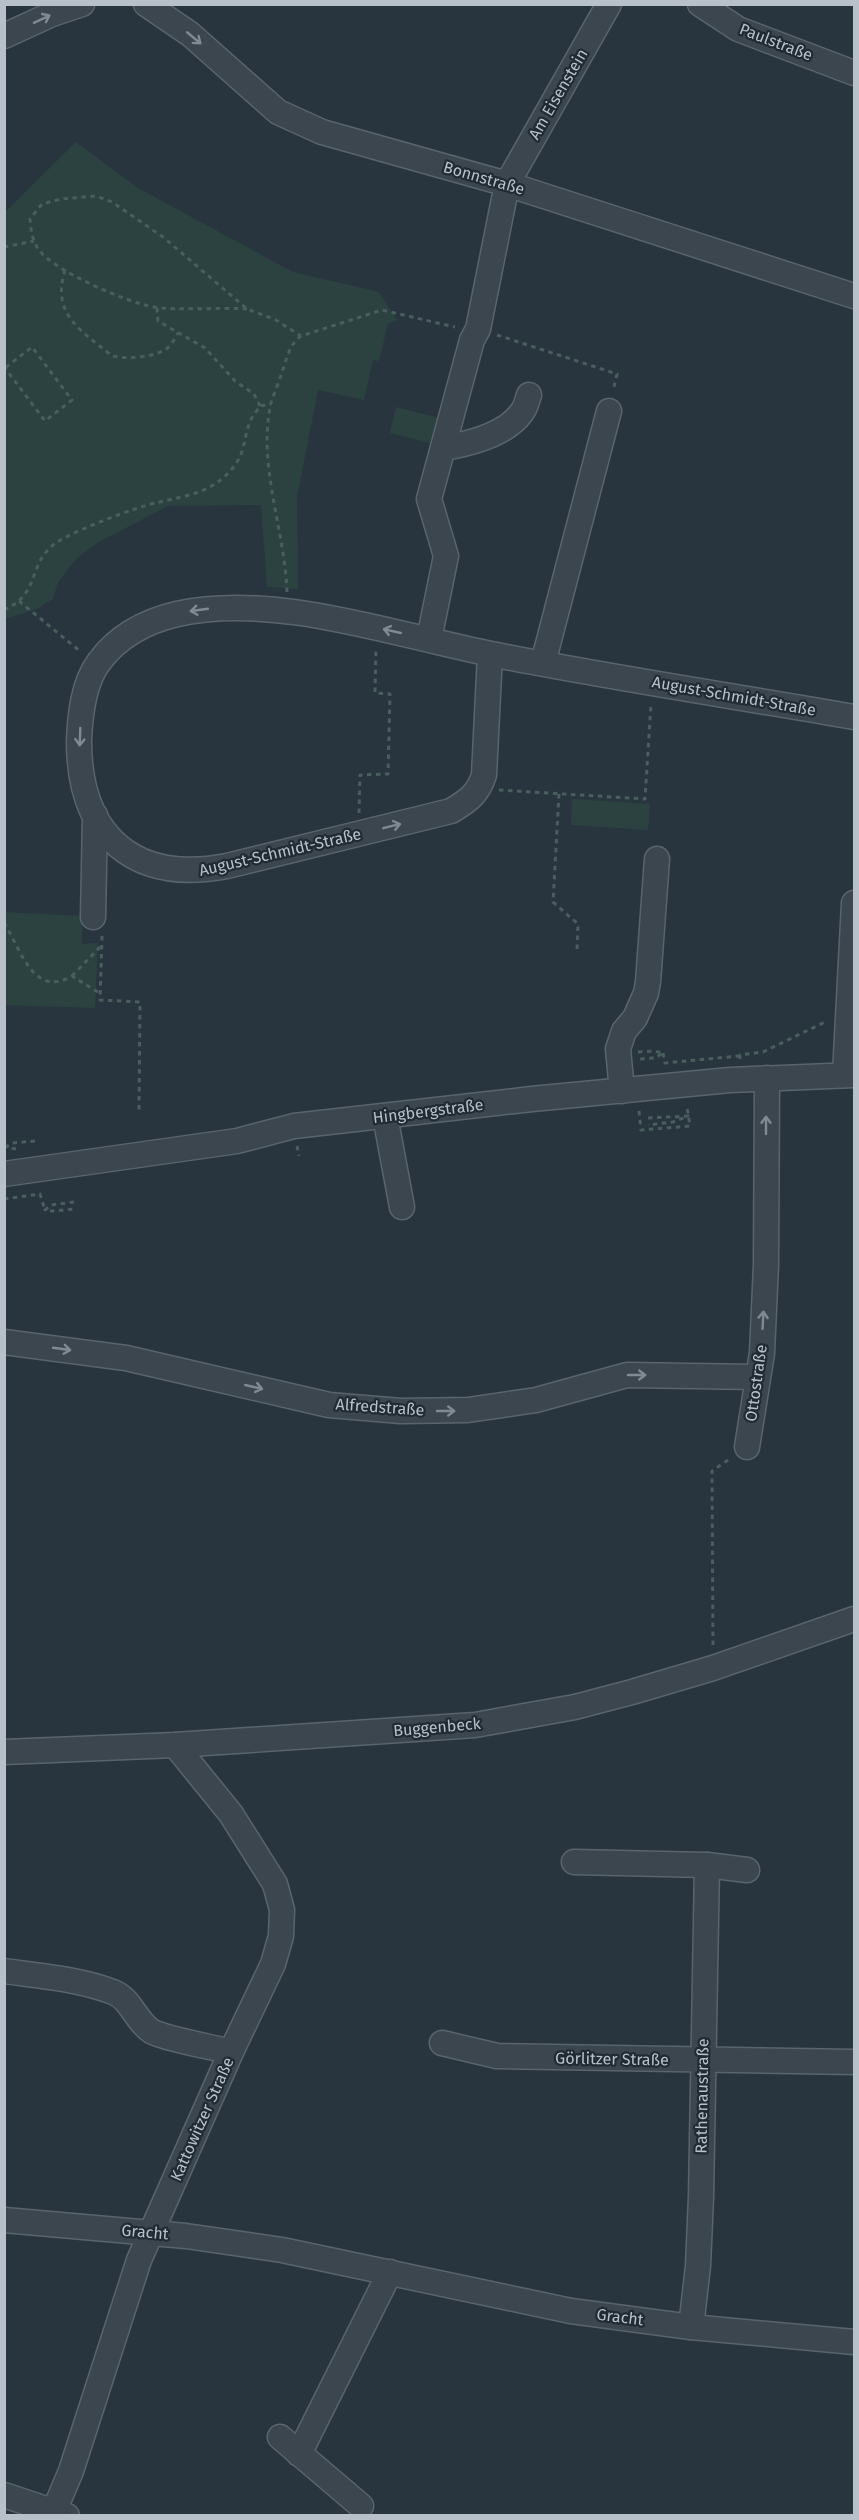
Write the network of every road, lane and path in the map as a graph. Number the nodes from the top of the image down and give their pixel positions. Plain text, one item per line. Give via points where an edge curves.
1 (82, 4) edge
2 (146, 4) edge
3 (609, 4) edge
4 (700, 4) edge
5 (4, 36) edge
6 (855, 73) edge
7 (507, 184) junction
8 (34, 242) junction
9 (4, 247) edge
10 (65, 270) junction
11 (855, 296) edge
12 (157, 308) junction
13 (247, 309) junction
14 (4, 320) edge
15 (478, 329) junction
16 (178, 333) junction
17 (301, 336) junction
18 (4, 340) edge
19 (5, 367) edge
20 (529, 395) dead end
21 (271, 404) junction
22 (260, 406) junction
23 (609, 411) joint
24 (443, 448) junction
25 (19, 601) junction
26 (4, 610) edge
27 (288, 612) junction
28 (377, 628) junction
29 (429, 639) junction
30 (490, 654) junction
31 (543, 663) junction
32 (97, 664) junction
33 (652, 682) junction
34 (855, 717) edge
35 (479, 789) junction
36 (559, 794) junction
37 (95, 815) junction
38 (359, 834) junction
39 (657, 859) dead end
40 (855, 903) edge
41 (97, 921) joint
42 (4, 923) edge
43 (102, 945) junction
44 (577, 950) dead end
45 (853, 952) edge
46 (72, 976) junction
47 (100, 994) junction
48 (848, 1021) junction
49 (654, 1051) dead end
50 (663, 1053) junction
51 (740, 1056) junction
52 (655, 1058) dead end
53 (850, 1075) edge
54 (766, 1078) junction
55 (740, 1080) junction
56 (622, 1091) junction
57 (687, 1107) dead end
58 (139, 1111) dead end
59 (639, 1112) dead end
60 (385, 1116) junction
61 (688, 1116) junction
62 (648, 1118) dead end
63 (648, 1125) dead end
64 (35, 1141) dead end
65 (12, 1150) dead end
66 (4, 1174) edge
67 (4, 1199) edge
68 (74, 1202) dead end
69 (402, 1207) dead end
70 (75, 1209) dead end
71 (45, 1210) junction
72 (4, 1342) edge
73 (757, 1377) junction
74 (747, 1447) joint
75 (855, 1619) edge
76 (712, 1668) junction
77 (175, 1745) junction
78 (4, 1752) edge
79 (574, 1862) dead end
80 (707, 1865) junction
81 (747, 1870) dead end
82 (4, 1971) edge
83 (442, 2043) dead end
84 (231, 2052) junction
85 (703, 2061) junction
86 (855, 2062) edge
87 (4, 2220) edge
88 (152, 2231) junction
89 (390, 2272) junction
90 (691, 2326) junction
91 (855, 2342) edge
92 (280, 2437) dead end
93 (299, 2454) junction
94 (4, 2495) edge
95 (361, 2506) dead end
96 (58, 2514) edge

5 -> 1 street
2 -> 7 street, Bonnstraße via 190,34 278,112 322,132
3 - 7 street, Am Eisenstein
4 - 6 street, Paulstraße via 738,30
7 - 11 street, Bonnstraße
7 - 15 street, Am Eisenstein
8 - 9 path
8 - 10 path via 39,252
8 - 13 path via 30,219 42,204 61,198 96,196 112,202 163,237
10 - 12 path via 113,296
10 - 16 path via 60,292 63,309 112,356 168,349
12 - 13 path
12 - 16 path via 158,321
13 - 17 path via 276,320
14 - 18 path
15 - 17 path via 382,310
15 - 23 path via 617,374
15 - 24 street, Am Eisenstein
16 - 22 path via 205,348 235,381 254,394
17 - 21 path via 292,345
19 - 19 path via 45,421 72,400 32,347
20 - 24 street via 522,412 509,425 468,444
21 - 22 path
21 - 27 path via 268,446 286,567
22 - 25 path via 250,421 234,466 221,478 185,498 142,506 52,546 39,562 30,589
23 - 31 street
24 - 29 street, Am Eisenstein via 429,499 446,556
25 - 26 path
25 - 32 path
27 - 28 street, August-Schmidt-Straße
27 -> 32 street, August-Schmidt-Straße via 212,609 164,618 133,631
29 -> 28 street, August-Schmidt-Straße
28 - 38 path via 375,693 390,694 388,774 360,775
29 - 30 street, August-Schmidt-Straße
30 - 31 street, August-Schmidt-Straße
30 - 35 street via 484,775
31 - 33 street, August-Schmidt-Straße
32 -> 37 street, August-Schmidt-Straße via 79,732 81,776
33 - 34 street, August-Schmidt-Straße
33 - 36 path via 645,799
35 - 36 path
38 -> 35 street, August-Schmidt-Straße via 451,812
36 - 44 path via 553,902 578,924
37 - 38 street, August-Schmidt-Straße via 105,834 130,856 153,866 191,871
37 - 41 street
39 - 56 street via 646,993 618,1048
40 - 45 street
41 - 43 path
42 - 46 path via 32,973 48,982 62,982
43 - 46 path
43 - 47 path
45 - 48 street
46 - 47 path
47 - 58 path via 100,1000 140,1002
48 - 51 path via 828,1020 763,1053
48 - 53 street
49 - 50 path
50 - 51 path via 664,1063
50 - 52 path
51 - 55 path
53 - 54 street, Hingbergstraße
54 - 55 street, Hingbergstraße
73 -> 54 street, Ottostraße via 762,1353 766,1265
55 - 56 street, Hingbergstraße
56 - 60 street, Hingbergstraße
57 - 61 path
59 - 61 path via 641,1130 690,1126
60 - 66 street, Hingbergstraße via 294,1126 237,1141
60 - 69 street
61 - 62 path
61 - 63 path
64 - 65 path via 6,1147
67 - 71 path via 40,1194
68 - 71 path via 51,1205
70 - 71 path
72 -> 73 street, Alfredstraße via 126,1358 329,1404 401,1411 480,1409 536,1400 627,1375
73 - 74 street, Ottostraße
74 - 76 path via 711,1471
75 - 76 street, Buggenbeck
76 - 77 street, Buggenbeck via 575,1707 474,1725
77 - 78 street, Buggenbeck
77 - 84 street, Kattowitzer Straße via 231,1814 275,1884 282,1910 281,1936 273,1964
79 - 80 street
80 - 81 street
80 - 85 street, Rathenaustraße
82 - 84 street via 114,1992 126,2000 153,2032
83 - 85 street, Görlitzer Straße via 497,2056
84 - 88 street, Kattowitzer Straße
85 - 86 street, Görlitzer Straße
85 - 90 street, Rathenaustraße via 698,2266
87 - 88 street, Gracht
88 - 89 street, Gracht via 282,2250
88 - 96 street, Kattowitzer Straße via 139,2260
89 - 90 street, Gracht via 571,2311
89 - 93 street
90 - 91 street, Gracht
92 - 93 street
93 - 95 street
94 - 96 street

